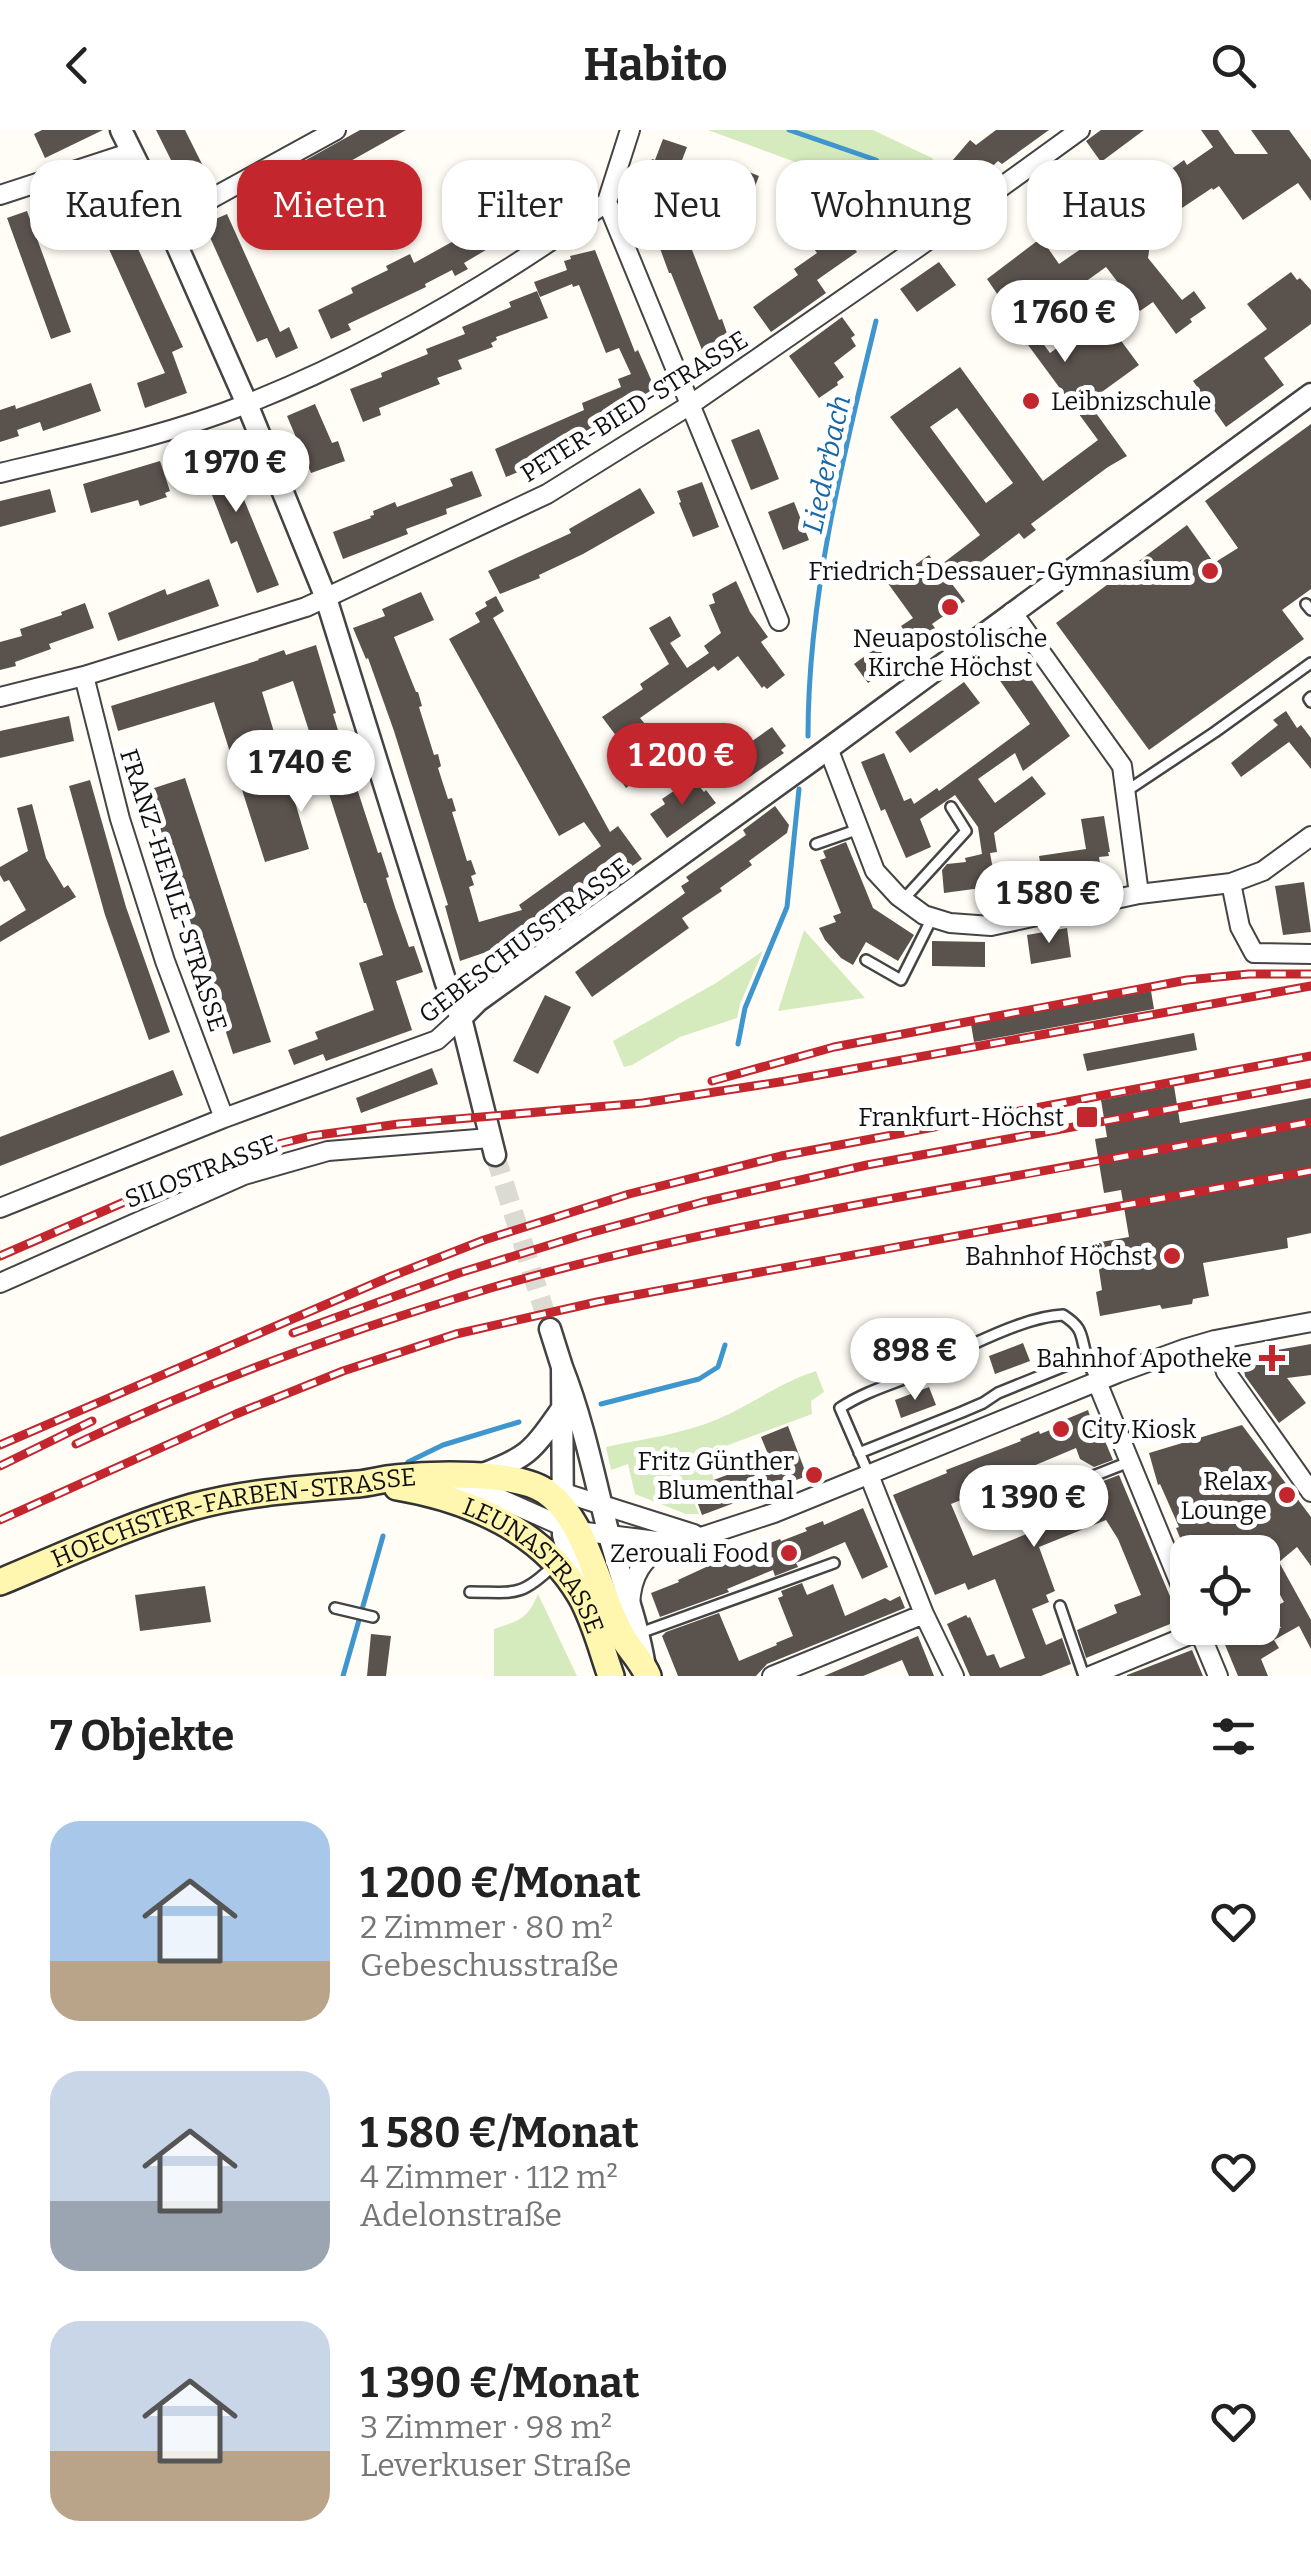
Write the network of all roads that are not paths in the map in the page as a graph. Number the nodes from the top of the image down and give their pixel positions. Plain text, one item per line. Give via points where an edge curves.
1 (336, 130) edge
2 (630, 130) edge
3 (123, 131) edge
4 (1068, 133) edge
5 (132, 152) junction
6 (136, 160) edge
7 (217, 195) edge
8 (0, 196) edge
9 (607, 202) junction
10 (179, 250) edge
11 (1311, 394) edge
12 (246, 404) junction
13 (690, 404) junction
14 (0, 473) edge
15 (326, 598) junction
16 (1012, 612) junction
17 (780, 621) dead end
18 (1311, 663) edge
19 (84, 676) junction
20 (0, 696) edge
21 (828, 748) junction
22 (1125, 792) junction
23 (951, 807) dead end
24 (859, 829) junction
25 (1311, 836) edge
26 (816, 844) dead end
27 (1231, 883) junction
28 (1138, 894) junction
29 (904, 900) junction
30 (932, 918) junction
31 (1311, 954) edge
32 (866, 960) dead end
33 (461, 1018) junction
34 (224, 1118) junction
35 (492, 1147) joint
36 (0, 1208) edge
37 (0, 1282) edge
38 (1311, 1322) edge
39 (550, 1329) tunnel mouth
40 (1215, 1340) junction
41 (1086, 1357) junction
42 (562, 1367) junction
43 (1097, 1382) junction
44 (561, 1410) junction
45 (859, 1454) junction
46 (1130, 1462) junction
47 (474, 1476) junction
48 (869, 1476) junction
49 (362, 1484) junction
50 (532, 1484) joint
51 (417, 1491) junction
52 (1311, 1492) edge
53 (1012, 1508) dead end
54 (605, 1518) junction
55 (564, 1529) junction
56 (701, 1537) junction
57 (666, 1542) junction
58 (1170, 1559) edge
59 (834, 1563) dead end
60 (0, 1582) edge
61 (470, 1592) dead end
62 (630, 1606) junction
63 (1060, 1606) dead end
64 (335, 1608) dead end
65 (924, 1614) junction
66 (372, 1616) dead end
67 (640, 1633) junction
68 (1170, 1641) edge
69 (1205, 1645) edge
70 (646, 1672) edge
71 (611, 1676) edge
72 (772, 1676) edge
73 (954, 1676) edge
74 (1087, 1676) edge
75 (1218, 1676) edge

1 - 7 street
2 - 9 street
3 - 5 street
4 - 13 street, PETER-BIED-STRASSE via 917,248
5 - 6 street
5 - 8 street
9 - 12 street via 445,309
9 - 13 street
10 - 12 street
11 - 16 street, GEBESCHUSSTRASSE
12 - 14 street via 140,440
12 - 15 street
13 - 15 street, PETER-BIED-STRASSE via 547,494
13 - 17 street
15 - 19 street, PETER-BIED-STRASSE
15 - 33 street
16 - 21 street, GEBESCHUSSTRASSE
16 - 22 street via 1122,766
18 - 22 lane
19 - 20 street, PETER-BIED-STRASSE
19 - 34 street, FRANZ-HENLE-STRASSE via 165,961
21 - 24 street
21 - 33 street, GEBESCHUSSTRASSE
22 - 28 street
23 - 29 lane via 966,831
24 - 26 lane
24 - 29 street via 875,871
25 - 27 street via 1262,871
27 - 28 street
27 - 31 street via 1240,927 1254,952
28 - 30 street via 991,926
29 - 30 street
30 - 32 lane via 901,980
33 - 34 street, GEBESCHUSSTRASSE via 437,1040
33 - 35 street
34 - 36 street, GEBESCHUSSTRASSE
35 - 37 street, SILOSTRASSE via 328,1152 244,1175
38 - 40 street
39 - 42 street, LEUNASTRASSE
40 - 43 street
40 - 52 street via 1226,1372
41 - 43 lane
41 - 45 lane
41 - 45 lane via 1083,1334 1063,1315 958,1351 840,1408
42 - 44 street
42 - 54 street, LEUNASTRASSE
43 - 46 street
43 - 48 street
44 - 47 street, HOECHSTER-FARBEN-STRASSE via 532,1450
44 - 55 street
45 - 48 lane
46 - 53 lane
46 - 58 street
47 - 49 main road, HOECHSTER-FARBEN-STRASSE
47 - 50 main road, HOECHSTER-FARBEN-STRASSE
48 - 56 street
48 - 65 street
49 - 51 main road, LEUNASTRASSE
49 - 60 main road, HOECHSTER-FARBEN-STRASSE via 250,1494 188,1508
50 - 55 main road, LEUNASTRASSE via 550,1494
51 - 55 street, HOECHSTER-FARBEN-STRASSE via 491,1496
51 - 55 main road, LEUNASTRASSE via 455,1500 522,1534
54 - 55 street
54 - 55 street, HOECHSTER-FARBEN-STRASSE
54 - 56 street via 641,1518
54 - 57 street
54 - 62 street, LEUNASTRASSE
55 - 61 lane via 534,1585
55 - 70 main road, LEUNASTRASSE
55 - 71 main road, LEUNASTRASSE
56 - 57 street
57 - 62 street via 637,1571
59 - 67 lane
62 - 67 street, LEUNASTRASSE
63 - 74 lane
64 - 66 lane
65 - 72 street
65 - 73 street
67 - 70 street, LEUNASTRASSE
68 - 74 street
69 - 75 street

